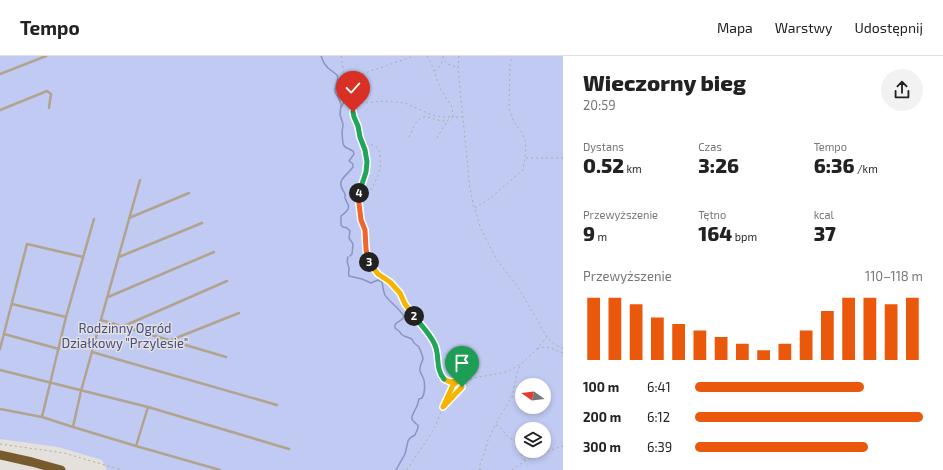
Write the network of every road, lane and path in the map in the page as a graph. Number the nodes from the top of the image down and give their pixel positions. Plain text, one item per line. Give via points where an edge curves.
1 (46, 56) edge
2 (341, 56) edge
3 (414, 56) edge
4 (428, 56) edge
5 (443, 56) edge
6 (459, 56) edge
7 (512, 56) edge
8 (443, 59) junction
9 (458, 68) junction
10 (434, 72) junction
11 (0, 74) edge
12 (348, 79) junction
13 (355, 102) junction
14 (49, 108) dead end
15 (0, 110) edge
16 (454, 117) junction
17 (463, 117) junction
18 (447, 121) junction
19 (409, 137) dead end
20 (437, 138) dead end
21 (362, 143) junction
22 (525, 158) junction
23 (563, 158) edge
24 (140, 180) dead end
25 (189, 193) dead end
26 (359, 207) junction
27 (475, 208) junction
28 (94, 219) dead end
29 (129, 219) junction
30 (202, 223) dead end
31 (214, 252) dead end
32 (83, 257) junction
33 (118, 257) junction
34 (227, 281) dead end
35 (107, 297) junction
36 (12, 304) junction
37 (239, 313) dead end
38 (66, 317) junction
39 (101, 320) junction
40 (124, 326) junction
41 (4, 334) junction
42 (548, 337) junction
43 (170, 340) junction
44 (0, 349) edge
45 (59, 349) junction
46 (563, 349) edge
47 (536, 350) junction
48 (92, 352) junction
49 (563, 353) edge
50 (226, 357) dead end
51 (520, 364) junction
52 (0, 370) edge
53 (473, 378) junction
54 (458, 381) junction
55 (50, 383) junction
56 (81, 391) junction
57 (277, 405) dead end
58 (148, 407) junction
59 (443, 407) junction
60 (0, 409) edge
61 (42, 417) junction
62 (495, 425) junction
63 (73, 427) junction
64 (0, 444) edge
65 (136, 446) junction
66 (563, 446) edge
67 (289, 448) dead end
68 (0, 455) edge
69 (525, 461) junction
70 (61, 470) edge
71 (122, 470) edge
72 (220, 470) edge
73 (407, 470) edge
74 (480, 470) edge
75 (512, 470) edge

1 - 11 lane
2 - 12 path via 344,73
3 - 12 path
4 - 10 path
5 - 8 path
6 - 9 path
7 - 22 path via 509,109 526,142
8 - 9 path
8 - 10 path via 441,66
9 - 17 path
10 - 16 path via 452,107
12 - 13 path via 356,91
13 - 16 path via 384,101 405,104 432,115
13 - 21 path via 353,112
14 - 15 lane via 51,94 47,91
16 - 17 path
16 - 18 path
17 - 27 path
18 - 19 path via 420,118
18 - 20 path
21 - 26 path via 367,162 358,195
21 - 26 path via 377,147 380,169
22 - 23 path
22 - 27 path via 523,170
24 - 29 lane
25 - 29 lane
26 - 54 path via 365,230 368,260 378,274 400,293 405,304 429,335 435,345 439,370 444,379 450,382
27 - 42 path via 481,229 497,260 518,287
28 - 32 lane
29 - 33 lane
30 - 33 lane
31 - 35 lane
32 - 36 lane via 28,244
32 - 38 lane
33 - 35 lane
34 - 40 lane
35 - 39 lane
36 - 38 lane
36 - 41 lane
37 - 43 lane
38 - 45 lane
39 - 40 lane
39 - 48 lane
40 - 43 lane
41 - 44 lane
41 - 45 lane
42 - 46 path
42 - 47 path
43 - 50 lane
45 - 55 lane
47 - 49 path via 547,347
47 - 51 path
48 - 56 lane
48 - 57 lane
51 - 53 path via 507,372
51 - 62 path via 512,397
52 - 55 lane
53 - 54 path
53 - 59 path
54 - 59 path via 453,385
55 - 56 lane
55 - 61 lane
56 - 58 lane
56 - 63 lane
58 - 65 lane
58 - 67 lane
59 - 73 path via 434,429
60 - 61 lane
61 - 63 lane
62 - 69 path via 515,441
62 - 74 path
63 - 65 lane
64 - 71 path via 64,453
65 - 72 lane
66 - 69 path
68 - 70 highway
69 - 75 path

